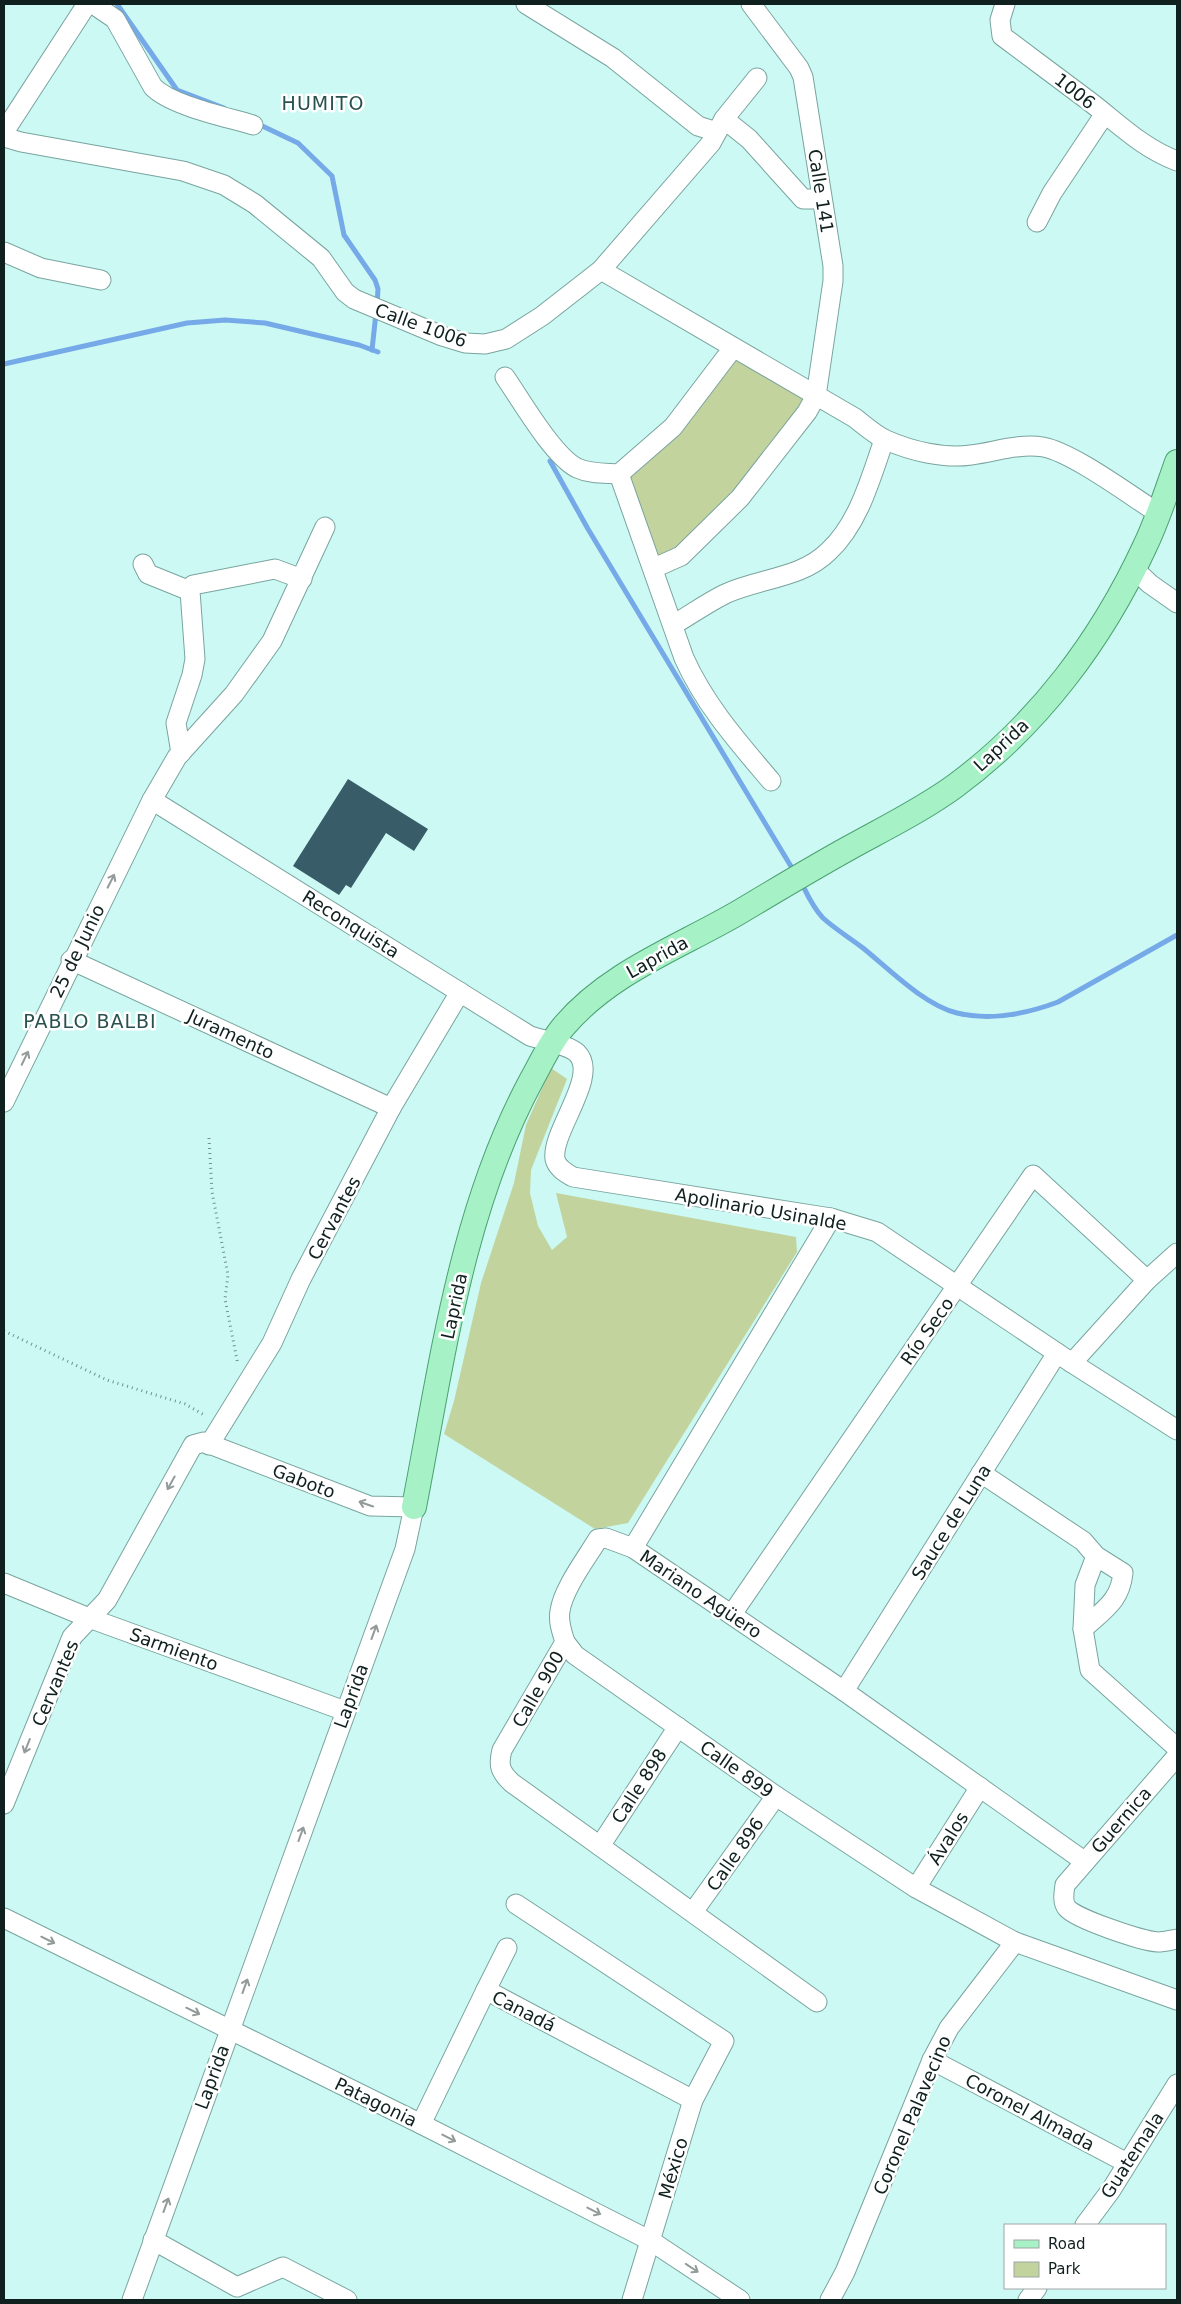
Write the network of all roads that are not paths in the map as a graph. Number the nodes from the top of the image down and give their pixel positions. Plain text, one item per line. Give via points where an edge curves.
1 (88, 4) edge
2 (93, 4) edge
3 (751, 4) edge
4 (1005, 4) edge
5 (532, 5) edge
6 (757, 78) dead end
7 (1104, 115) junction
8 (254, 125) dead end
9 (721, 125) junction
10 (4, 132) edge
11 (4, 136) edge
12 (1177, 162) edge
13 (820, 199) junction
14 (1037, 222) dead end
15 (4, 252) edge
16 (601, 270) junction
17 (101, 280) dead end
18 (733, 348) junction
19 (505, 377) dead end
20 (816, 396) junction
21 (884, 440) junction
22 (1177, 462) edge
23 (619, 474) junction
24 (1158, 513) junction
25 (325, 527) dead end
26 (143, 564) dead end
27 (654, 568) junction
28 (1134, 569) junction
29 (302, 579) junction
30 (190, 591) junction
31 (1177, 603) edge
32 (673, 625) junction
33 (181, 753) junction
34 (771, 781) dead end
35 (152, 800) junction
36 (72, 960) junction
37 (460, 992) junction
38 (551, 1043) junction
39 (4, 1102) edge
40 (391, 1108) junction
41 (831, 1218) junction
42 (1177, 1253) edge
43 (1147, 1280) junction
44 (959, 1285) junction
45 (1064, 1358) junction
46 (1177, 1430) edge
47 (203, 1444) junction
48 (981, 1473) junction
49 (414, 1507) junction
50 (633, 1548) junction
51 (1096, 1556) junction
52 (4, 1583) edge
53 (732, 1614) junction
54 (89, 1618) junction
55 (1083, 1629) junction
56 (566, 1642) junction
57 (844, 1691) junction
58 (345, 1711) junction
59 (678, 1727) junction
60 (1177, 1748) edge
61 (1177, 1756) edge
62 (980, 1787) junction
63 (776, 1796) junction
64 (4, 1804) edge
65 (600, 1846) junction
66 (1084, 1861) junction
67 (916, 1888) junction
68 (516, 1904) dead end
69 (693, 1912) junction
70 (4, 1918) edge
71 (1177, 1939) edge
72 (1015, 1942) junction
73 (507, 1948) dead end
74 (486, 1990) junction
75 (1177, 2000) edge
76 (817, 2002) dead end
77 (230, 2029) junction
78 (932, 2060) junction
79 (1177, 2084) edge
80 (692, 2100) junction
81 (421, 2124) junction
82 (1127, 2163) junction
83 (1086, 2224) edge
84 (153, 2240) junction
85 (652, 2241) junction
86 (1036, 2289) edge
87 (132, 2300) edge
88 (347, 2300) edge
89 (632, 2300) edge
90 (740, 2300) edge
91 (830, 2300) edge
92 (1028, 2300) edge

1 - 10 street
2 - 8 street via 115,19 158,92 199,109
3 - 13 street, Calle 141 via 803,77
4 - 7 street, 1006 via 1000,20 1002,36
5 - 9 street via 613,58 698,126
6 - 9 street, Calle 1006
7 - 12 street, 1006 via 1146,147
7 - 14 street via 1052,193
9 - 13 street via 749,139 803,198
9 - 16 street, Calle 1006 via 705,150
11 - 16 street, Calle 1006 via 21,142 183,172 224,185 255,204 321,258 345,292 364,304 465,343 495,342 520,332
13 - 20 street, Calle 141 via 831,253 832,281
15 - 17 street via 41,268
16 - 18 street
18 - 20 street
18 - 23 street via 673,427
19 - 23 street via 568,462 588,472
20 - 21 street
20 - 27 street via 740,498 680,556
21 - 24 street via 916,450 955,456 1015,447 1045,447 1063,454
21 - 32 street via 865,493 847,529 828,553 796,572 724,595
22 - 24 main road, Laprida
23 - 27 street
24 - 28 main road, Laprida
25 - 29 street, 25 de Junio
26 - 30 street via 148,574
27 - 32 street
28 - 31 street via 1164,596
28 - 38 main road, Laprida via 1108,617 1075,667 1047,701 996,752 956,785 608,985 564,1025
29 - 30 street via 276,569 193,585
29 - 33 street, 25 de Junio via 258,664
30 - 33 street via 195,659 176,723
32 - 34 street via 695,682 713,711
33 - 35 street, 25 de Junio
36 -> 35 street, 25 de Junio
35 - 37 street, Reconquista
39 -> 36 street, 25 de Junio
36 - 40 street, Juramento
37 - 38 street, Reconquista via 530,1036
37 - 40 street, Cervantes
38 - 41 street, Apolinario Usinalde via 571,1048 579,1054 582,1066 580,1087 556,1142 555,1160 562,1171 573,1178
38 - 49 main road, Laprida via 506,1132 488,1177 469,1241
40 - 47 street, Cervantes via 301,1279 272,1343 222,1424
41 - 44 street, Apolinario Usinalde via 878,1232
41 - 50 street, Mariano Agüero
42 - 43 street, Sauce de Luna
43 - 44 street, Río Seco via 1033,1175
43 - 45 street, Sauce de Luna
44 - 45 street, Apolinario Usinalde
44 - 53 street, Río Seco
45 - 46 street, Apolinario Usinalde
45 - 48 street, Sauce de Luna
49 -> 47 street, Gaboto via 370,1506
47 -> 54 street, Cervantes via 190,1450 107,1600
48 - 51 street via 1083,1540
48 - 57 street, Sauce de Luna
58 -> 49 street, Laprida via 405,1548
50 - 53 street, Mariano Agüero
50 - 56 street, Calle 900 via 606,1538 598,1539 560,1610 560,1627
51 - 55 street via 1085,1585
51 - 55 street via 1123,1573 1121,1588 1112,1602
52 - 54 street, Sarmiento
53 - 57 street, Mariano Agüero
54 - 58 street, Sarmiento
54 -> 64 street, Cervantes via 72,1637
55 - 60 street via 1090,1670
56 - 59 street, Calle 899 via 574,1655
56 - 65 street, Calle 900 via 502,1750 498,1764 512,1783
57 - 62 street, Mariano Agüero
77 -> 58 street, Laprida
59 - 63 street, Calle 899
59 - 65 street, Calle 898
61 - 66 street, Guernica
62 - 66 street, Mariano Agüero
62 - 67 street, Ávalos
63 - 67 street, Calle 899
63 - 69 street, Calle 896
65 - 69 street
66 - 71 street, Guernica via 1065,1885 1067,1908 1090,1921 1139,1939 1159,1942
67 - 72 street, Calle 899
68 - 80 street, México via 724,2040
69 - 76 street
70 -> 77 street, Patagonia
72 - 75 street, Calle 899
72 - 78 street, Coronel Palavecino via 949,2028
73 - 74 street
74 - 80 street, Canadá
74 - 81 street, Canadá
77 - 81 street, Patagonia
84 -> 77 street, Laprida
78 - 82 street, Coronel Almada
78 - 91 street, Coronel Palavecino via 845,2272
79 - 82 street, Guatemala
80 - 85 street, México
81 -> 85 street, Patagonia
82 - 83 street, Guatemala
84 - 87 street, Laprida
84 - 88 street via 237,2287 283,2267
85 - 89 street, México
85 -> 90 street, Patagonia
86 - 92 street

